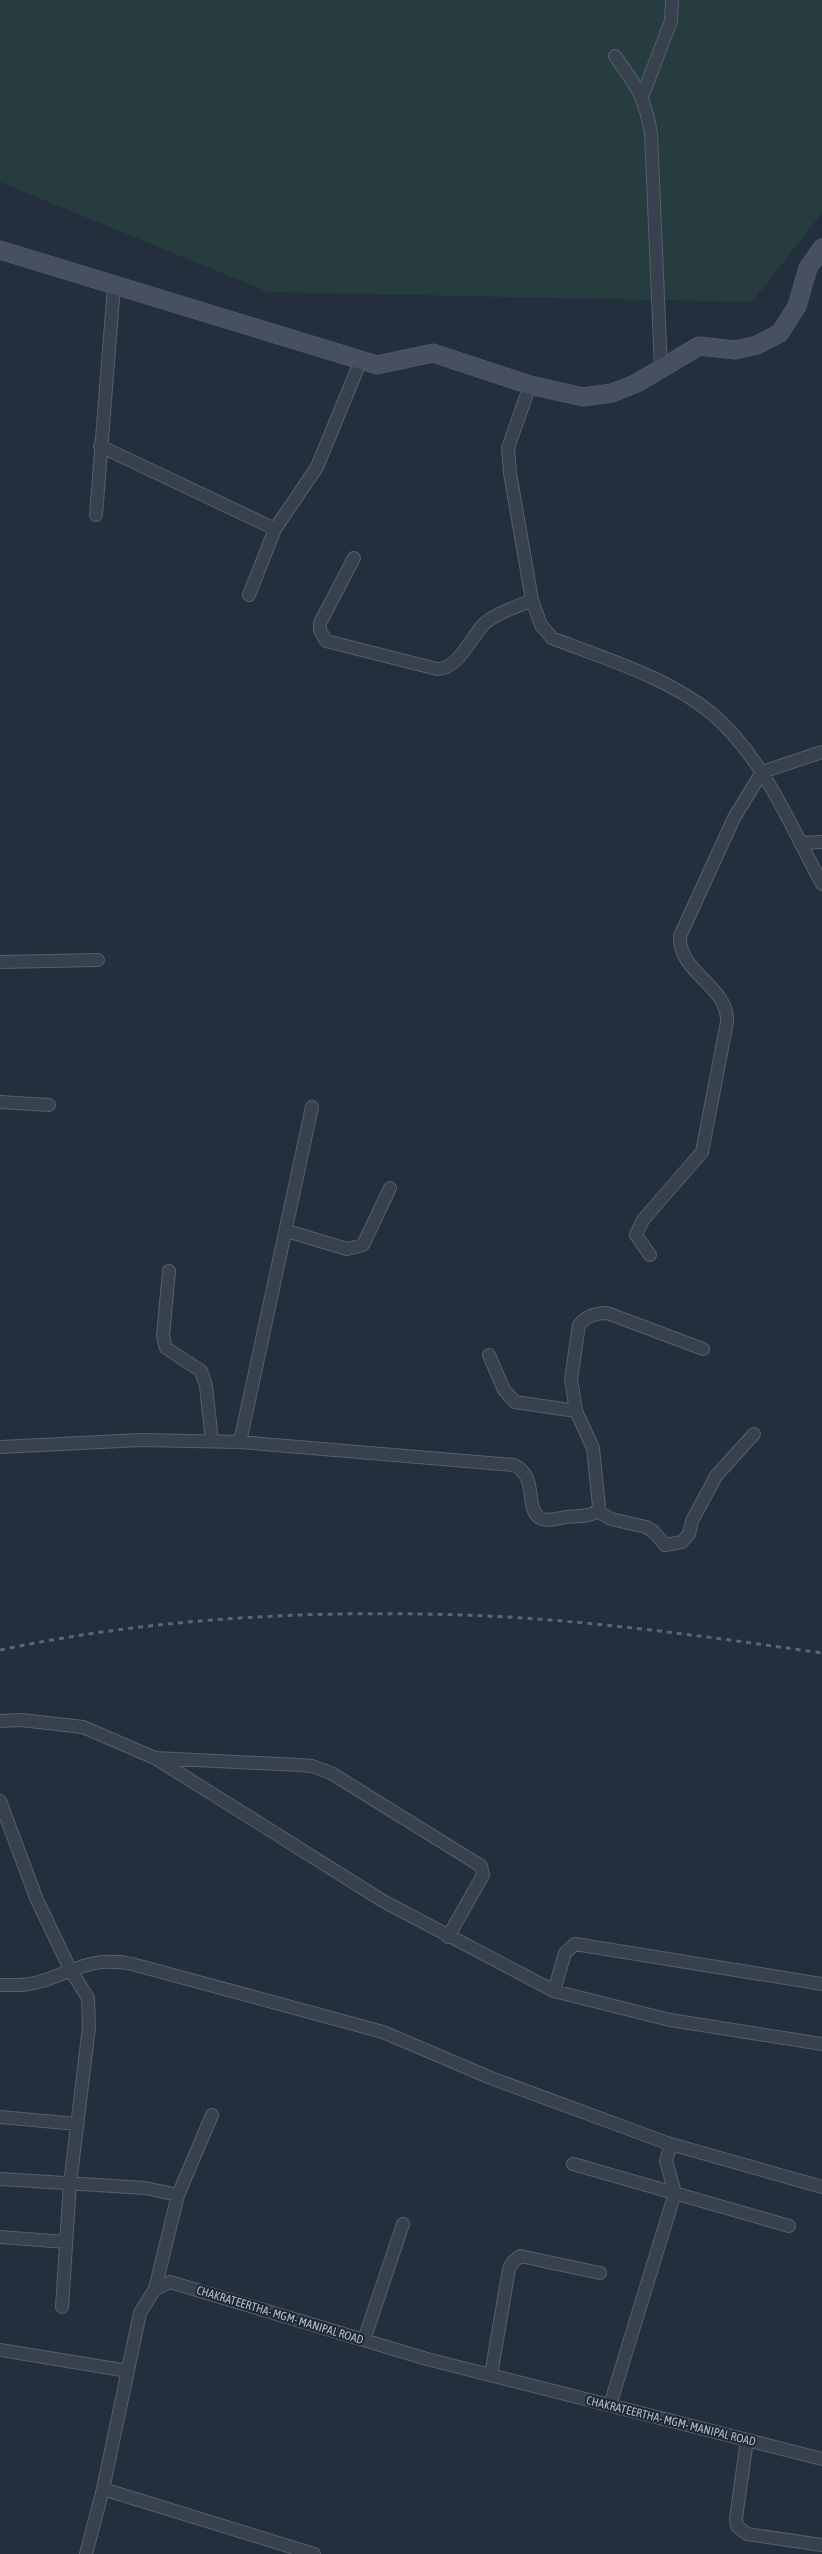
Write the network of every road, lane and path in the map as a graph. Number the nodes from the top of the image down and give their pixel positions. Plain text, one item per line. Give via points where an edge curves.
1 (672, 0) edge
2 (615, 56) dead end
3 (642, 97) junction
4 (822, 248) edge
5 (0, 250) edge
6 (114, 286) junction
7 (362, 360) junction
8 (661, 368) junction
9 (530, 385) junction
10 (100, 446) junction
11 (96, 515) dead end
12 (275, 529) junction
13 (354, 558) dead end
14 (249, 595) dead end
15 (532, 600) junction
16 (822, 752) edge
17 (762, 772) junction
18 (822, 842) edge
19 (800, 843) junction
20 (822, 884) edge
21 (98, 960) dead end
22 (0, 962) edge
23 (0, 1102) edge
24 (49, 1105) dead end
25 (312, 1108) dead end
26 (390, 1188) dead end
27 (287, 1232) junction
28 (650, 1255) dead end
29 (169, 1271) dead end
30 (704, 1349) dead end
31 (489, 1355) dead end
32 (576, 1411) junction
33 (754, 1434) dead end
34 (212, 1441) junction
35 (240, 1442) junction
36 (0, 1447) edge
37 (597, 1511) junction
38 (0, 1721) edge
39 (154, 1758) junction
40 (0, 1801) edge
41 (448, 1937) junction
42 (70, 1969) junction
43 (822, 1984) edge
44 (0, 1985) edge
45 (554, 1991) junction
46 (822, 2044) edge
47 (212, 2115) dead end
48 (0, 2117) edge
49 (77, 2124) junction
50 (671, 2144) junction
51 (573, 2164) dead end
52 (0, 2179) edge
53 (70, 2184) junction
54 (822, 2187) edge
55 (675, 2193) junction
56 (178, 2195) junction
57 (403, 2224) dead end
58 (789, 2226) dead end
59 (0, 2237) edge
60 (66, 2242) junction
61 (600, 2273) dead end
62 (155, 2289) junction
63 (62, 2307) dead end
64 (364, 2340) junction
65 (0, 2350) edge
66 (128, 2371) junction
67 (492, 2375) junction
68 (610, 2405) junction
69 (747, 2440) junction
70 (822, 2458) edge
71 (103, 2490) junction
72 (822, 2545) edge
73 (86, 2554) edge
74 (314, 2554) edge

1 - 3 street via 668,30
2 - 3 street
3 - 8 street via 651,133
4 - 8 street via 808,268 798,306 780,333 757,345 735,350 699,346
5 - 6 street
6 - 7 street
6 - 10 street
7 - 9 street via 377,365 433,353
7 - 12 street via 314,472
8 - 9 street via 637,383 612,393 593,396 583,397
9 - 15 street via 508,448
10 - 11 street
10 - 12 street
12 - 14 street
13 - 15 street via 320,623 323,637 326,641 437,670 444,670 453,663 484,624
15 - 17 street via 541,625 552,638 656,678 710,712 742,745
16 - 17 street
17 - 19 street
17 - 28 street via 734,818 680,936 683,958 724,1003 728,1013 702,1152 643,1220 636,1235
18 - 19 street
19 - 20 street
21 - 22 street
23 - 24 street
25 - 27 street
26 - 27 street via 363,1245 354,1249
27 - 35 street
29 - 34 street via 163,1336 166,1348 201,1372 206,1386
30 - 32 street via 606,1313 584,1319 579,1325 571,1379
31 - 32 street via 504,1390 515,1402
32 - 37 street via 593,1448
33 - 37 street via 716,1476 692,1521 689,1534 682,1542 665,1545 646,1527 611,1519
34 - 35 street
34 - 36 street via 141,1440
35 - 37 street via 514,1465 523,1469 535,1512 541,1518 590,1515
38 - 39 street via 21,1720 83,1727
39 - 41 street via 383,1902
39 - 41 street via 299,1765 331,1773 481,1866 483,1875
40 - 42 street via 37,1900
41 - 45 street
42 - 44 street via 27,1985
42 - 49 street via 88,1998 89,2027
42 - 50 street via 116,1961 383,2032 491,2078
43 - 45 street via 575,1944 565,1953
45 - 46 street via 670,2020
47 - 56 street
48 - 49 street
49 - 53 street
50 - 54 street
50 - 55 street via 666,2161
51 - 55 street
52 - 53 street
53 - 56 street via 145,2188
53 - 60 street
55 - 58 street
55 - 68 street
56 - 62 street
57 - 64 street
59 - 60 street
60 - 63 street
61 - 67 street via 520,2256 512,2262
62 - 64 street, CHAKRATEERTHA- MGM- MANIPAL ROAD via 170,2282
62 - 66 street via 140,2313
64 - 67 street, CHAKRATEERTHA- MGM- MANIPAL ROAD
65 - 66 street
66 - 71 street
67 - 68 street, CHAKRATEERTHA- MGM- MANIPAL ROAD
68 - 69 street, CHAKRATEERTHA- MGM- MANIPAL ROAD
69 - 70 street, CHAKRATEERTHA- MGM- MANIPAL ROAD
69 - 72 street via 737,2526 747,2534
71 - 73 street
71 - 74 street

